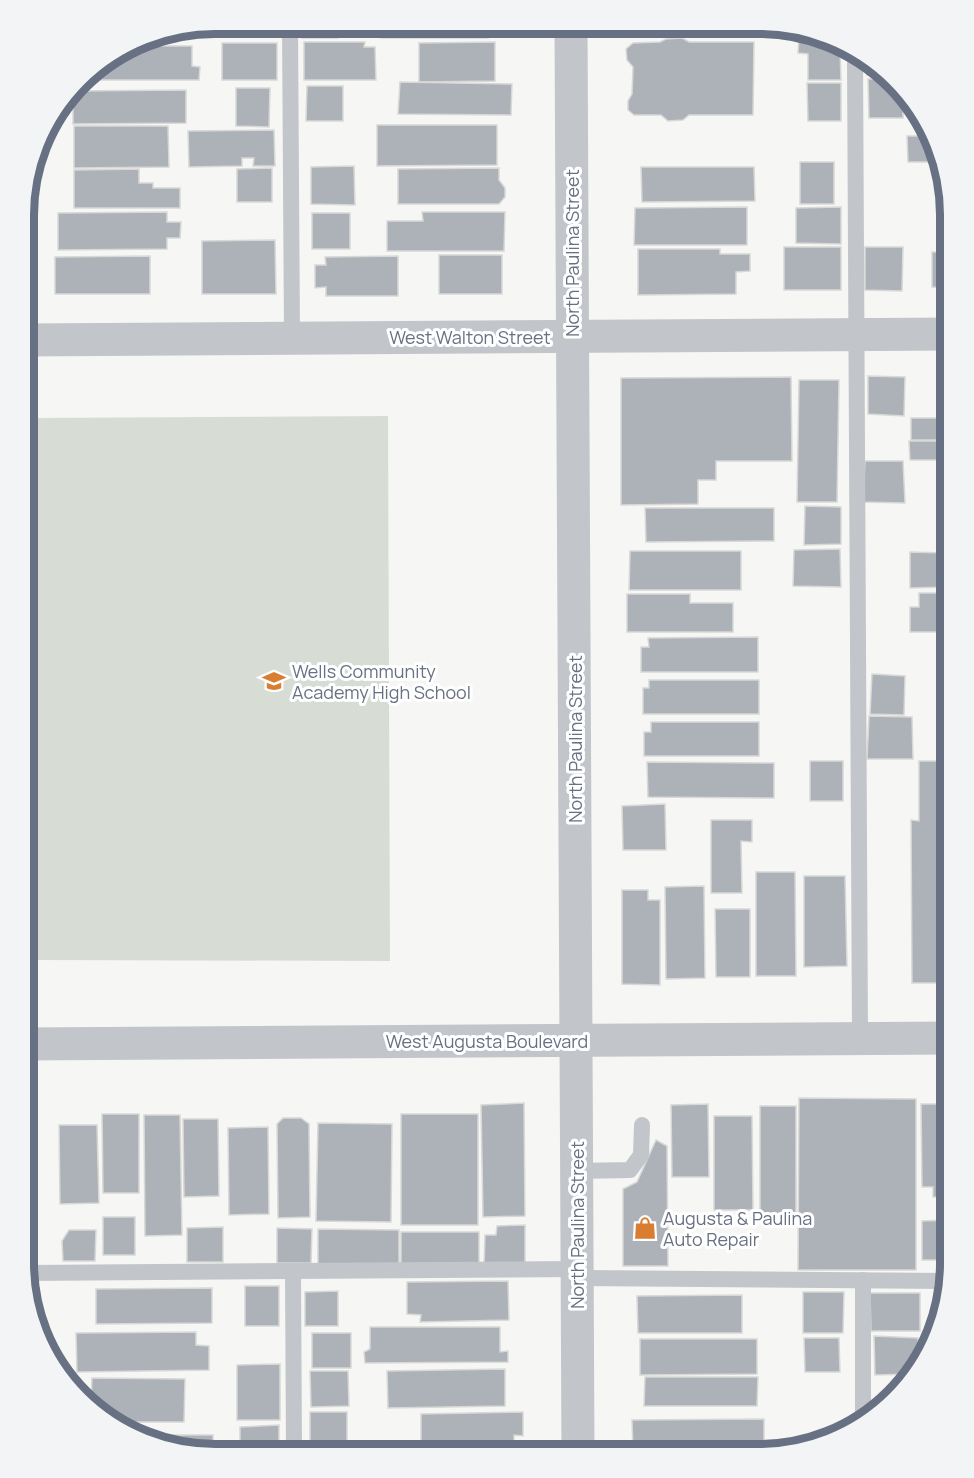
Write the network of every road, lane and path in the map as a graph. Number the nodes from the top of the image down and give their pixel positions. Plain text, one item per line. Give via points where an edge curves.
1 (571, 34) edge
2 (290, 35) edge
3 (855, 63) edge
4 (857, 334) junction
5 (940, 334) edge
6 (573, 336) junction
7 (292, 338) junction
8 (34, 340) edge
9 (939, 1038) edge
10 (860, 1039) junction
11 (577, 1041) junction
12 (34, 1044) edge
13 (642, 1125) dead end
14 (577, 1171) junction
15 (293, 1271) junction
16 (35, 1273) edge
17 (578, 1274) junction
18 (863, 1280) junction
19 (938, 1281) edge
20 (863, 1410) edge
21 (294, 1444) edge
22 (578, 1444) edge

1 - 6 street, North Paulina Street
2 - 7 lane
3 - 4 lane
4 - 5 street, West Walton Street
4 - 6 street, West Walton Street
4 - 10 lane
6 - 7 street, West Walton Street
6 - 11 street, North Paulina Street
7 - 8 street, West Walton Street
9 - 10 street, West Augusta Boulevard
10 - 11 street, West Augusta Boulevard
11 - 12 street, West Augusta Boulevard
11 - 14 street, North Paulina Street
13 - 14 lane via 641,1155 630,1170
14 - 17 street, North Paulina Street
15 - 16 lane
15 - 17 lane
15 - 21 lane
17 - 18 lane
17 - 22 street, North Paulina Street
18 - 19 lane
18 - 20 lane

